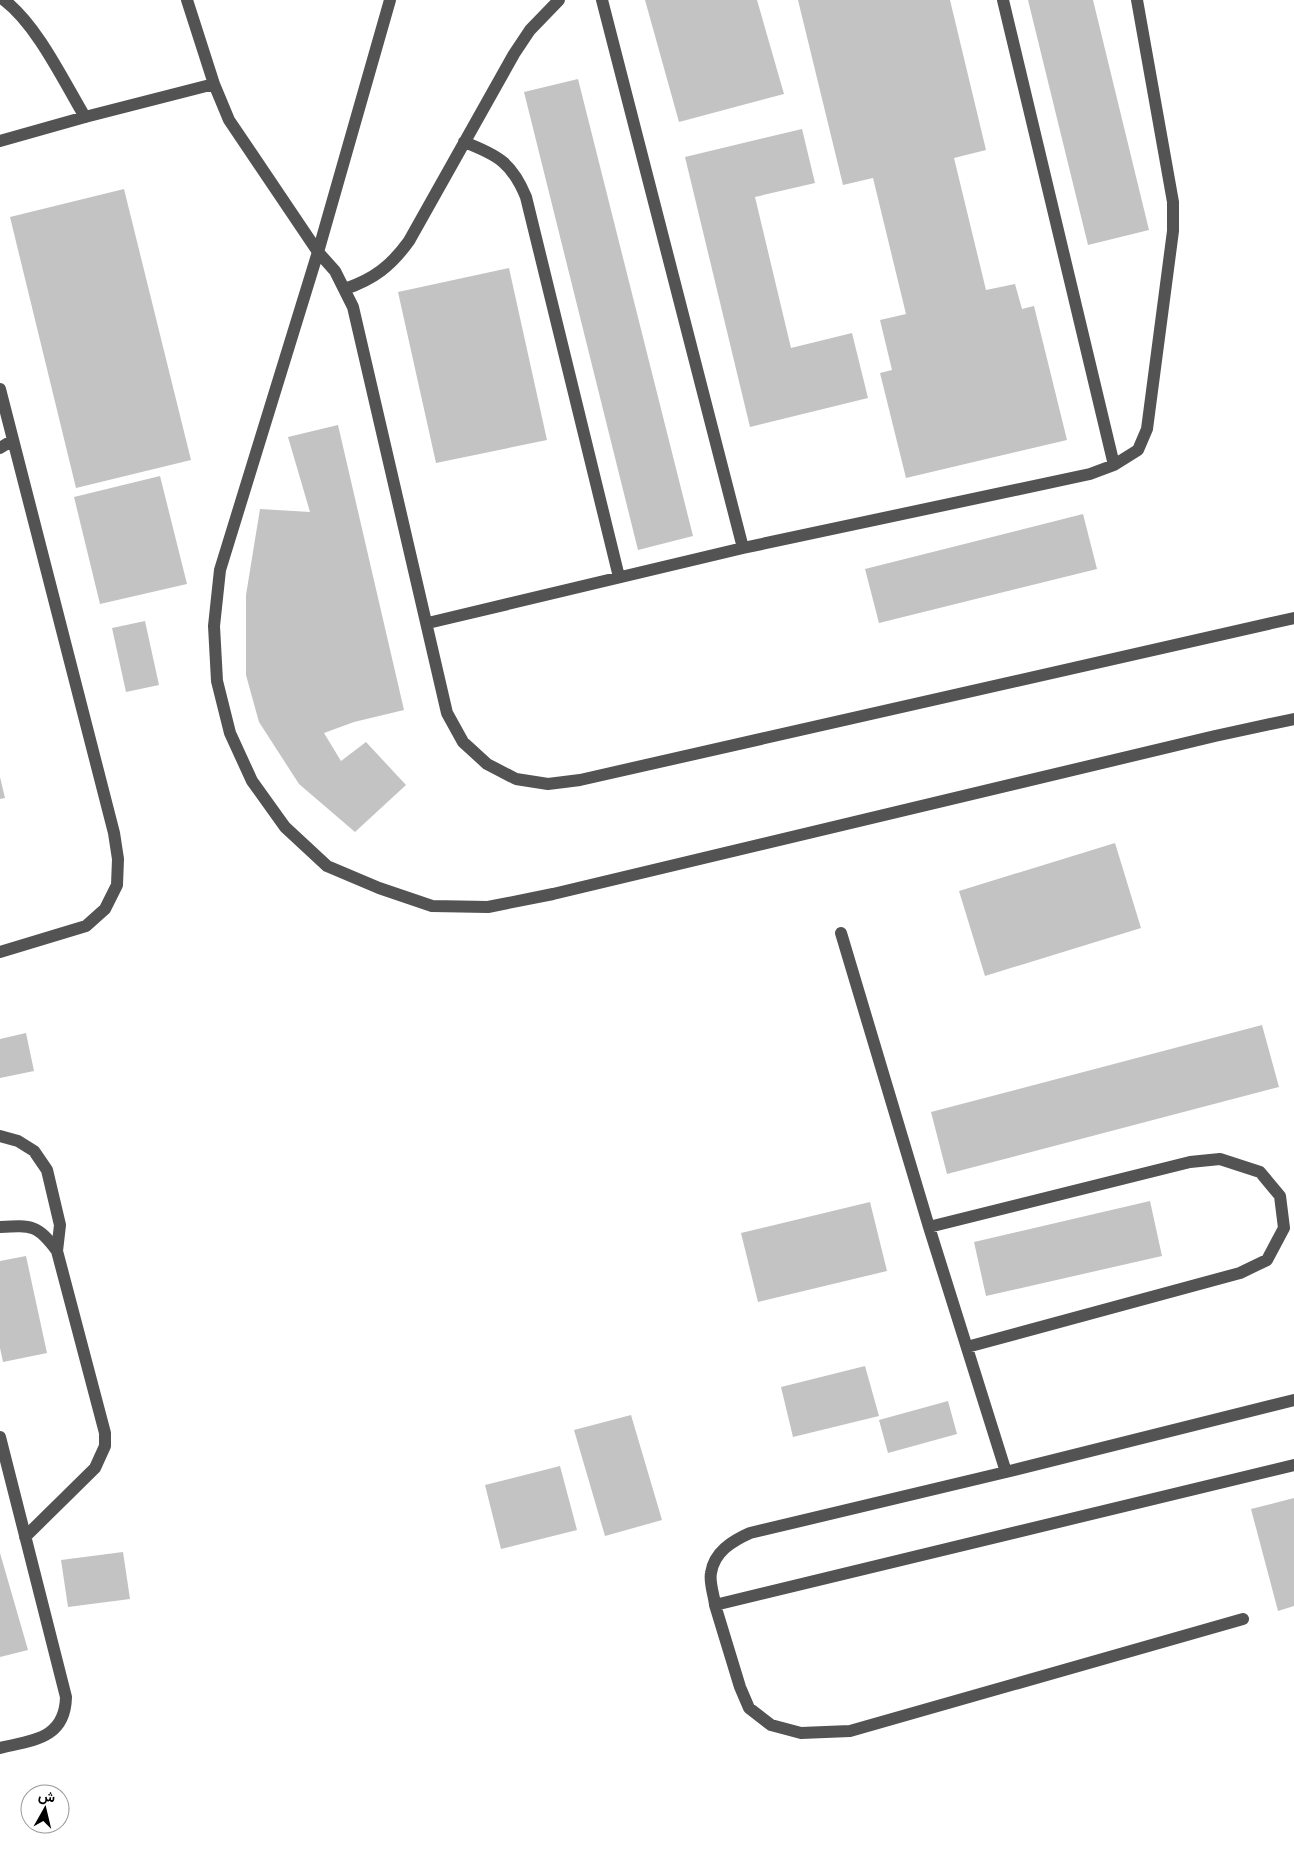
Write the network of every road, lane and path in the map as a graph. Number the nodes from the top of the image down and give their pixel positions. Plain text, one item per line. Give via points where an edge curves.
1 (4, 0) edge
2 (187, 0) edge
3 (390, 0) edge
4 (559, 0) edge
5 (602, 0) edge
6 (1003, 0) edge
7 (1137, 0) edge
8 (214, 84) junction
9 (85, 117) junction
10 (0, 141) edge
11 (464, 142) junction
12 (318, 252) junction
13 (345, 289) junction
14 (0, 389) edge
15 (13, 440) junction
16 (0, 448) edge
17 (1114, 465) junction
18 (743, 548) junction
19 (619, 577) junction
20 (1294, 618) edge
21 (428, 623) junction
22 (1294, 719) edge
23 (841, 933) dead end
24 (0, 952) edge
25 (0, 1136) edge
26 (0, 1227) edge
27 (929, 1227) junction
28 (57, 1251) junction
29 (967, 1347) junction
30 (1294, 1400) edge
31 (0, 1437) edge
32 (1294, 1465) edge
33 (1006, 1472) junction
34 (25, 1536) junction
35 (715, 1605) junction
36 (1243, 1619) dead end
37 (0, 1748) edge

1 - 9 lane via 18,10 32,29
2 - 8 lane
3 - 12 lane
4 - 11 lane via 530,30
5 - 18 lane
6 - 17 lane
7 - 17 lane via 1173,202 1173,231 1147,429 1138,450
8 - 9 lane
8 - 12 lane via 229,120
9 - 10 lane
11 - 13 lane via 397,258 376,276
11 - 19 lane via 493,153 508,165 526,197
12 - 13 lane via 335,271
12 - 22 lane via 220,570 214,626 216,681 230,733 252,781 285,827 327,866 432,906 488,908
13 - 21 lane via 359,327
14 - 15 lane
15 - 16 lane
15 - 24 lane via 118,858 117,885 105,909 86,926
17 - 18 lane via 1090,474
18 - 19 lane
19 - 21 lane
20 - 21 lane via 548,784 516,779 487,764 463,742 447,713
23 - 27 lane
25 - 28 lane via 18,1141 34,1152 47,1170 60,1225
26 - 28 lane via 31,1227 44,1233
27 - 29 lane
27 - 29 lane via 1190,1162 1220,1159 1260,1172 1280,1196 1284,1228 1267,1260 1247,1270
28 - 34 lane via 105,1434 105,1446 95,1468
29 - 33 lane
30 - 33 lane
31 - 34 lane
32 - 35 lane
33 - 35 lane via 750,1533 733,1540 716,1557 710,1574
34 - 37 lane via 66,1697 66,1711 54,1730 40,1738
35 - 36 lane via 749,1708 771,1725 801,1733 850,1730

